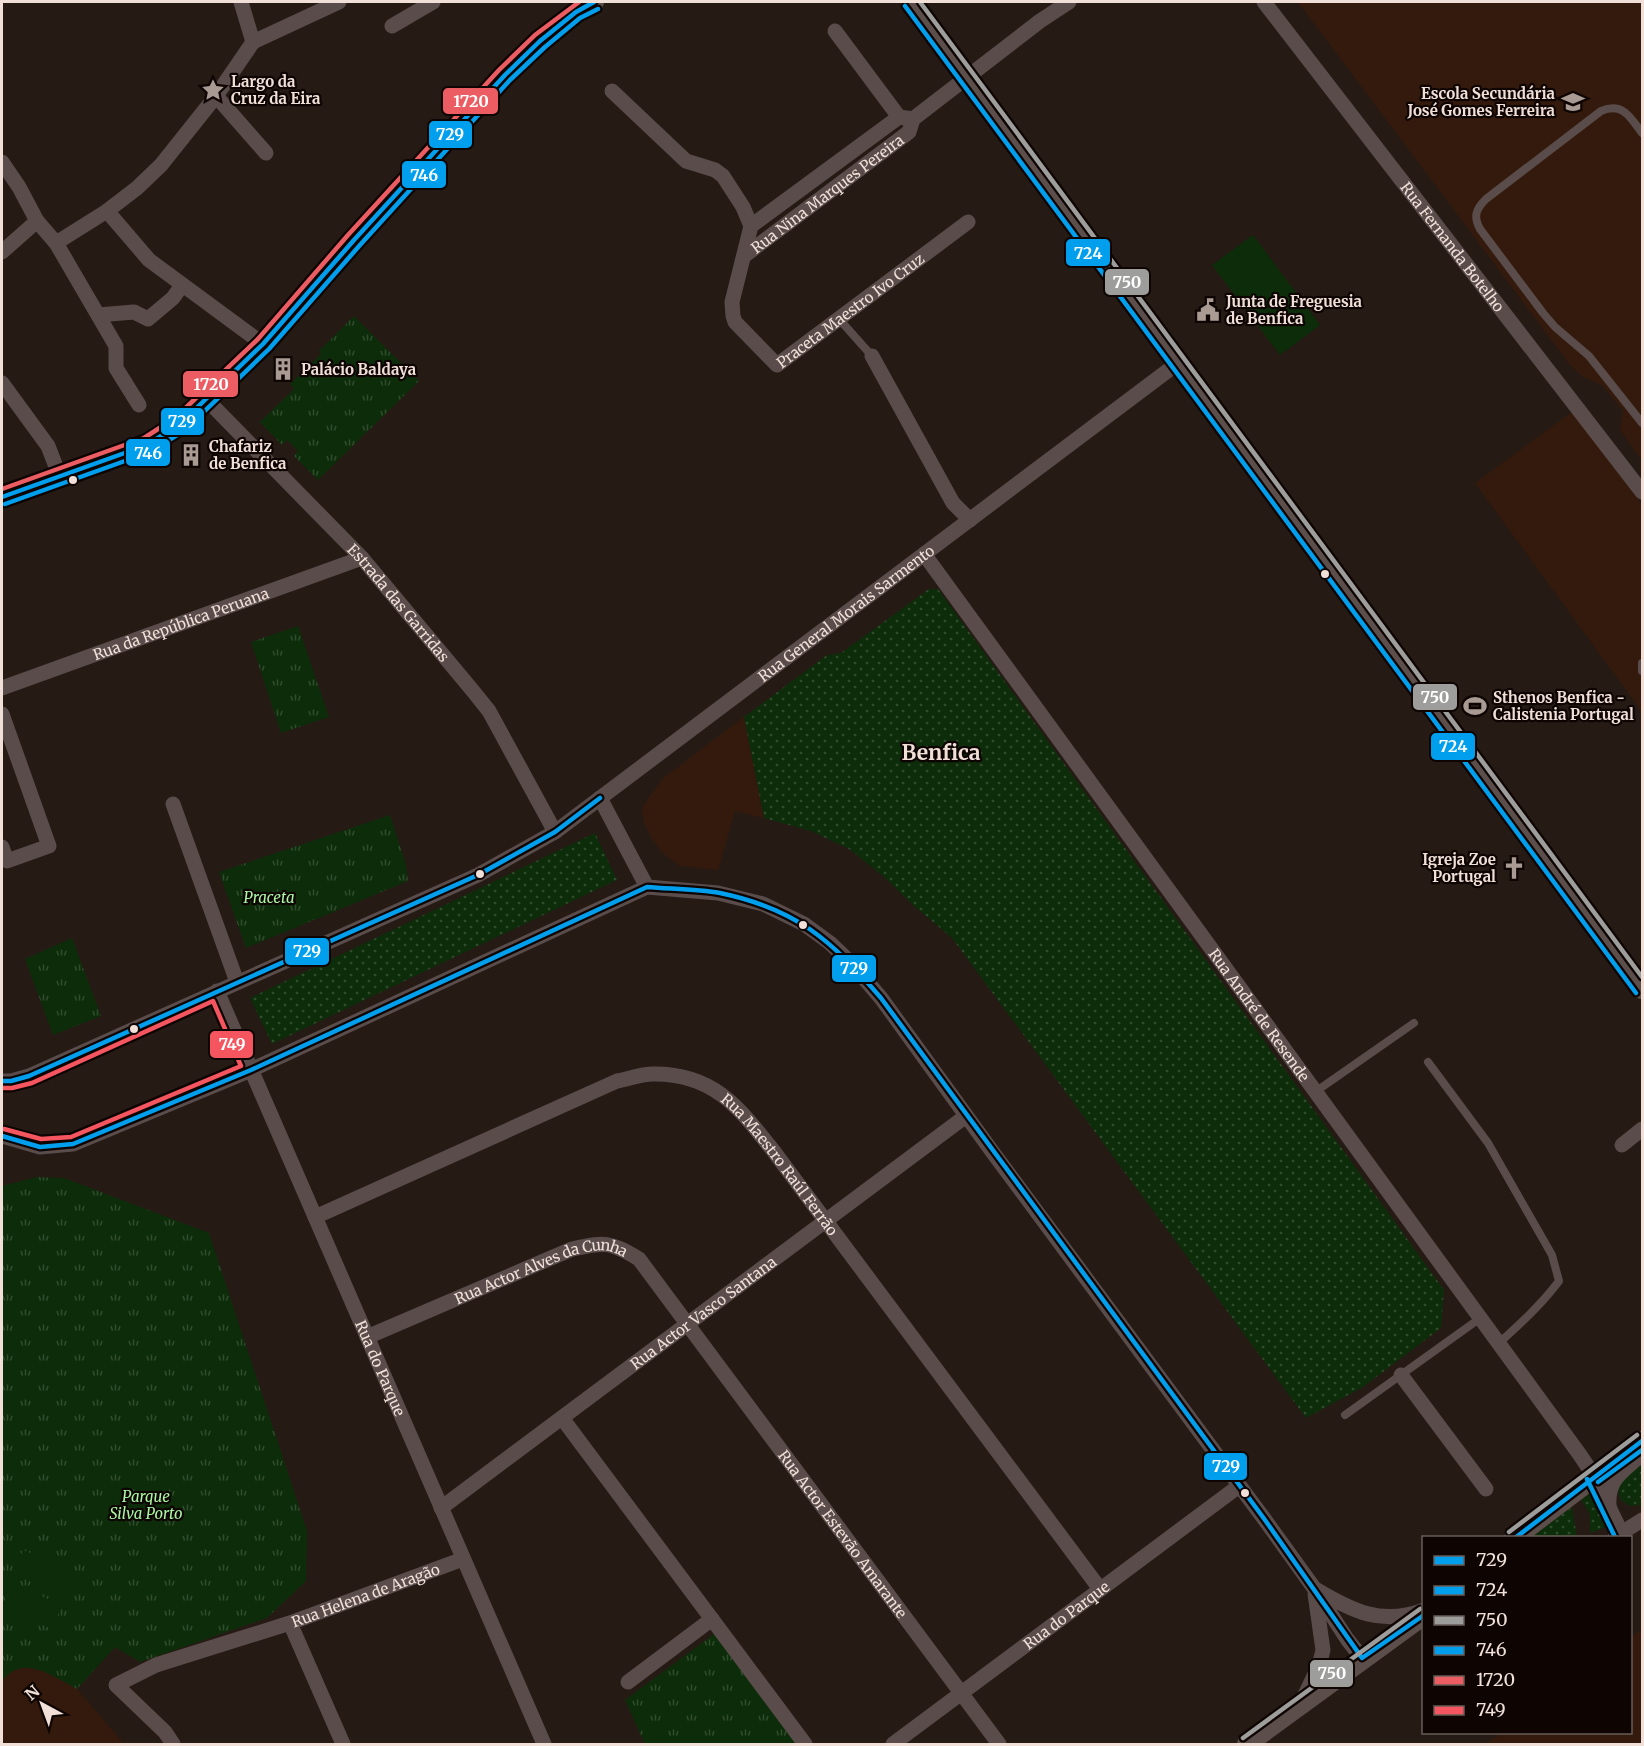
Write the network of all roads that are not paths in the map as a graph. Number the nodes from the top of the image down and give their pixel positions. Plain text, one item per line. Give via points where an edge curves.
1 (241, 2) edge
2 (339, 2) edge
3 (433, 2) edge
4 (594, 2) edge
5 (911, 2) edge
6 (1069, 2) edge
7 (1264, 2) edge
8 (392, 26) dead end
9 (835, 31) dead end
10 (253, 42) junction
11 (967, 78) junction
12 (612, 91) dead end
13 (216, 96) junction
14 (906, 118) junction
15 (1642, 133) edge
16 (266, 153) dead end
17 (2, 162) edge
18 (107, 211) junction
19 (37, 221) junction
20 (968, 222) dead end
21 (751, 226) junction
22 (56, 243) junction
23 (2, 252) edge
24 (744, 256) junction
25 (182, 285) junction
26 (98, 315) junction
27 (839, 319) junction
28 (263, 344) junction
29 (872, 356) joint
30 (1178, 363) junction
31 (2, 383) edge
32 (207, 400) junction
33 (139, 405) dead end
34 (1642, 423) edge
35 (60, 477) junction
36 (1642, 492) edge
37 (2, 497) edge
38 (970, 520) junction
39 (924, 554) junction
40 (362, 558) junction
41 (1642, 663) edge
42 (1642, 671) edge
43 (2, 688) edge
44 (2, 714) edge
45 (600, 798) junction
46 (173, 804) dead end
47 (555, 832) junction
48 (2, 847) edge
49 (647, 887) junction
50 (237, 982) junction
51 (1642, 989) edge
52 (217, 991) junction
53 (1414, 1023) dead end
54 (1428, 1062) dead end
55 (251, 1070) junction
56 (2, 1081) edge
57 (1315, 1092) junction
58 (966, 1116) junction
59 (1642, 1129) edge
60 (2, 1136) edge
61 (1622, 1145) dead end
62 (315, 1217) junction
63 (826, 1221) junction
64 (1479, 1319) junction
65 (687, 1325) junction
66 (367, 1336) junction
67 (1498, 1344) junction
68 (1401, 1375) junction
69 (1345, 1415) dead end
70 (562, 1418) junction
71 (1642, 1441) edge
72 (1642, 1454) edge
73 (1594, 1476) junction
74 (1239, 1486) junction
75 (1485, 1489) dead end
76 (1609, 1506) junction
77 (441, 1508) junction
78 (1642, 1520) edge
79 (1517, 1536) edge
80 (1618, 1536) edge
81 (463, 1559) junction
82 (1314, 1588) junction
83 (1100, 1589) junction
84 (1422, 1611) edge
85 (1422, 1616) edge
86 (712, 1619) junction
87 (290, 1623) junction
88 (1362, 1658) junction
89 (628, 1682) dead end
90 (961, 1694) junction
91 (1301, 1704) junction
92 (173, 1744) edge
93 (343, 1744) edge
94 (544, 1744) edge
95 (806, 1744) edge
96 (893, 1744) edge
97 (999, 1744) edge
98 (1247, 1744) edge

1 - 10 street
2 - 10 street
3 - 8 street
4 - 28 street via 540,41 505,75
5 - 11 street
6 - 11 street, Rua Nina Marques Pereira
7 - 36 street, Rua Fernanda Botelho
9 - 14 street
10 - 13 street
11 - 14 street, Rua Nina Marques Pereira
11 - 30 street
12 - 21 street via 686,161 723,176
13 - 16 street
13 - 18 street via 161,165
14 - 21 street, Rua Nina Marques Pereira
14 - 24 street, Rua Nina Marques Pereira via 909,132
15 - 34 lane via 1627,113 1614,107 1601,111 1486,199 1475,217 1543,313 1589,356
17 - 19 street
18 - 22 street
18 - 25 street via 149,260
19 - 22 street
19 - 23 street
20 - 27 street, Praceta Maestro Ivo Cruz
21 - 24 street, Rua Nina Marques Pereira
22 - 26 street
24 - 27 street, Praceta Maestro Ivo Cruz via 732,302 733,316 777,365
25 - 26 street via 173,298 147,319 134,312
25 - 28 street
26 - 33 street via 116,346 116,368
27 - 29 lane
28 - 32 street
29 - 38 street via 952,502
30 - 38 street, Rua General Morais Sarmento
30 - 51 street
31 - 35 street via 48,446
32 - 35 street via 156,440
32 - 40 street, Estrada das Garridas
35 - 37 street
38 - 39 street, Rua General Morais Sarmento
39 - 45 street, Rua General Morais Sarmento
39 - 57 street, Rua André de Resende
40 - 43 street, Rua da República Peruana
40 - 47 street, Estrada das Garridas via 489,711
41 - 42 lane
44 - 48 street via 49,846 7,861
45 - 47 street, Rua General Morais Sarmento
45 - 49 street
46 - 50 street
47 - 50 street, Rua General Morais Sarmento via 478,875
49 - 55 street
49 - 58 street via 718,893 763,904 804,924 851,963 881,998
50 - 52 street, Rua General Morais Sarmento
52 - 55 street, Rua do Parque
52 - 56 street, Rua General Morais Sarmento via 29,1076
53 - 57 lane
54 - 67 lane via 1488,1143 1552,1255 1559,1281 1545,1300
55 - 60 street via 73,1144 40,1147
55 - 62 street, Rua do Parque
57 - 64 street, Rua André de Resende
58 - 63 street, Rua Actor Vasco Santana
58 - 74 street
59 - 61 street
62 - 63 street, Rua Maestro Raúl Ferrão via 617,1081 652,1073 681,1076 707,1085 738,1107
62 - 66 street, Rua do Parque
63 - 65 street, Rua Actor Vasco Santana
63 - 83 street, Rua Maestro Raúl Ferrão
64 - 67 street, Rua André de Resende
64 - 68 lane
65 - 66 street, Rua Actor Alves da Cunha via 639,1259 615,1244 593,1244 572,1249
65 - 70 street, Rua Actor Vasco Santana
65 - 90 street, Rua Actor Estevão Amarante
66 - 77 street, Rua do Parque
67 - 73 street, Rua André de Resende
68 - 69 lane
68 - 75 street
70 - 77 street, Rua Actor Vasco Santana
70 - 86 street
71 - 73 street
72 - 76 street via 1611,1484
73 - 76 street, Rua André de Resende
73 - 79 street
74 - 82 street
74 - 83 street, Rua do Parque
76 - 80 street, Rua André de Resende
77 - 81 street, Rua do Parque
78 - 80 street
81 - 87 street, Rua Helena de Aragão
81 - 94 street, Rua do Parque
82 - 84 street via 1348,1608 1378,1616 1403,1616
82 - 88 street
82 - 91 street via 1323,1650
83 - 90 street, Rua do Parque
85 - 88 street
86 - 89 street
86 - 95 street
87 - 92 street via 156,1665 116,1685
87 - 93 street, Rua Helena de Aragão
88 - 91 street
90 - 96 street, Rua do Parque
90 - 97 street, Rua Actor Estevão Amarante
91 - 98 street

